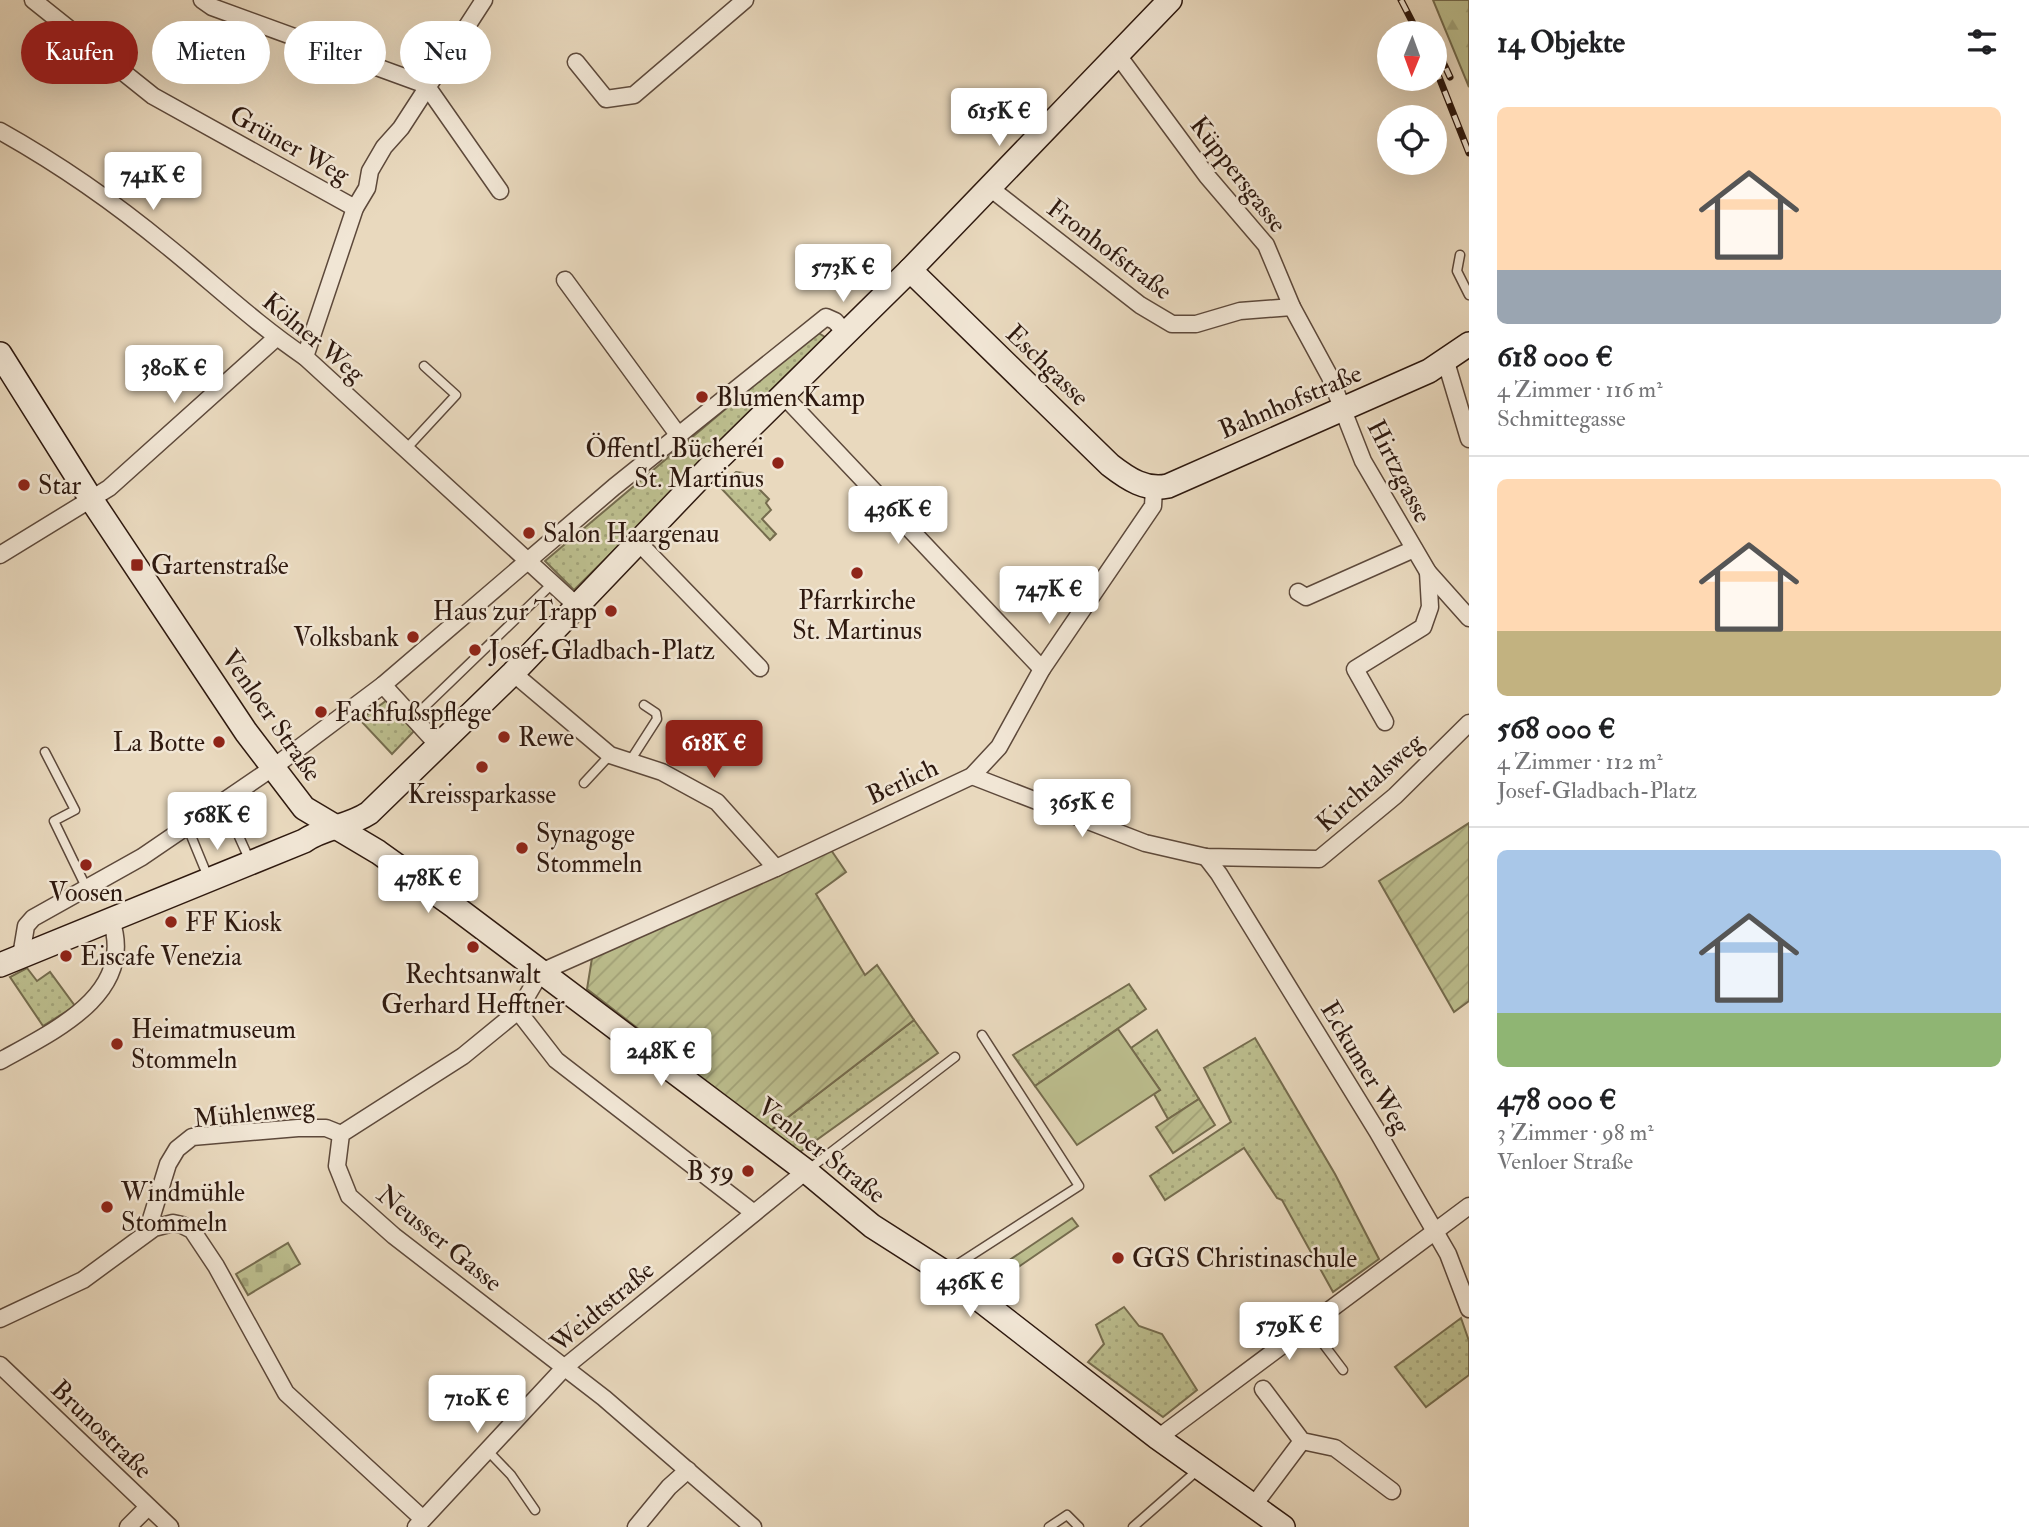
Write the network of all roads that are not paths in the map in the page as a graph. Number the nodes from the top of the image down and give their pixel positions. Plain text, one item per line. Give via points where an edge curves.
1 (33, 0) edge
2 (202, 0) edge
3 (484, 0) edge
4 (745, 0) edge
5 (1170, 0) edge
6 (1117, 54) junction
7 (576, 62) dead end
8 (426, 85) junction
9 (0, 131) edge
10 (990, 188) junction
11 (500, 191) dead end
12 (355, 208) junction
13 (1460, 255) dead end
14 (910, 270) junction
15 (565, 280) dead end
16 (1469, 295) edge
17 (1292, 307) junction
18 (845, 332) junction
19 (276, 338) junction
20 (1469, 344) edge
21 (0, 354) edge
22 (305, 357) junction
23 (1446, 362) junction
24 (424, 366) dead end
25 (783, 395) junction
26 (1343, 410) junction
27 (679, 436) junction
28 (1469, 439) edge
29 (406, 449) junction
30 (1154, 489) junction
31 (91, 499) junction
32 (638, 542) junction
33 (1414, 549) junction
34 (0, 555) edge
35 (529, 560) junction
36 (1428, 572) junction
37 (553, 583) junction
38 (1298, 592) dead end
39 (576, 605) junction
40 (1469, 618) edge
41 (760, 668) dead end
42 (1042, 669) junction
43 (513, 674) junction
44 (383, 685) junction
45 (644, 705) dead end
46 (413, 718) junction
47 (1385, 722) dead end
48 (1469, 723) edge
49 (438, 745) junction
50 (45, 752) dead end
51 (610, 755) junction
52 (629, 762) junction
53 (271, 769) junction
54 (972, 776) junction
55 (584, 783) dead end
56 (223, 801) junction
57 (187, 826) junction
58 (336, 827) junction
59 (1206, 857) junction
60 (250, 861) junction
61 (776, 869) junction
62 (209, 879) junction
63 (87, 889) junction
64 (111, 920) junction
65 (10, 961) edge
66 (541, 972) junction
67 (518, 1011) junction
68 (982, 1035) dead end
69 (955, 1057) dead end
70 (0, 1061) edge
71 (341, 1135) junction
72 (806, 1171) junction
73 (1469, 1206) edge
74 (754, 1213) junction
75 (147, 1232) junction
76 (1434, 1233) junction
77 (944, 1272) junction
78 (1469, 1309) edge
79 (0, 1319) edge
80 (1310, 1325) junction
81 (0, 1365) edge
82 (565, 1367) junction
83 (1343, 1370) dead end
84 (1263, 1389) dead end
85 (1158, 1438) junction
86 (1302, 1441) junction
87 (487, 1450) junction
88 (1201, 1466) junction
89 (688, 1470) junction
90 (1392, 1491) dead end
91 (1254, 1505) junction
92 (148, 1507) junction
93 (535, 1510) dead end
94 (420, 1523) edge
95 (128, 1527) edge
96 (170, 1527) edge
97 (636, 1527) edge
98 (753, 1527) edge
99 (1049, 1527) edge
100 (1079, 1527) edge
101 (1133, 1527) edge
102 (1283, 1527) edge

1 - 12 street, Grüner Weg via 153,96
2 - 8 street
3 - 8 street
4 - 7 street via 634,95 606,99
5 - 6 street
6 - 10 street
6 - 17 street, Küppersgasse via 1207,176 1266,245
8 - 11 street
8 - 12 street via 370,171 367,188
9 - 19 street, Kölner Weg via 57,163 166,245
10 - 14 street
10 - 17 street, Fronhofstraße via 1140,305 1172,324
12 - 22 street
13 - 16 lane via 1457,271
14 - 18 street
14 - 30 street, Eschgasse via 1110,465
15 - 27 street
17 - 26 street, Küppersgasse
18 - 25 street
18 - 27 street via 826,317
19 - 22 street, Kölner Weg
19 - 31 street via 110,488
20 - 23 street, Bahnhofstraße
21 - 31 street, Venloer Straße
22 - 29 street, Kölner Weg
23 - 26 street, Bahnhofstraße
23 - 28 street
24 - 29 lane via 456,395
25 - 32 street
25 - 42 street
26 - 30 street, Bahnhofstraße
26 - 33 street, Hirtzgasse via 1363,461
27 - 35 street
29 - 35 street, Kölner Weg
30 - 42 street, Berlich via 1153,506
31 - 34 street
31 - 53 street, Venloer Straße
32 - 39 street
32 - 41 street
33 - 36 street, Hirtzgasse
33 - 38 street via 1306,597
35 - 37 street, Kölner Weg
35 - 44 street
36 - 40 street, Hirtzgasse
36 - 47 street via 1430,607 1423,628 1355,669
37 - 39 street, Kölner Weg
37 - 46 lane
39 - 43 street
42 - 54 street, Berlich via 999,747
43 - 49 street
43 - 51 street
44 - 46 street
44 - 53 street
45 - 52 lane via 657,719
46 - 49 street
48 - 59 street, Kirchtalsweg via 1395,796 1319,859
49 - 58 street via 369,813
50 - 63 lane via 75,810 54,821
51 - 52 street
51 - 55 lane
52 - 61 street via 662,772 717,802
53 - 56 street
53 - 58 street, Venloer Straße via 304,808
54 - 59 street, Kirchtalsweg via 1145,843
54 - 61 street, Berlich
56 - 57 street
56 - 60 lane
57 - 62 lane
57 - 63 street
58 - 60 street
58 - 66 street, Venloer Straße via 381,854
59 - 76 street, Eckumer Weg via 1377,1131
60 - 62 street
61 - 66 street, Berlich
62 - 64 street
63 - 65 street via 33,918
64 - 65 street
64 - 70 street via 117,946 114,961 94,999 54,1031
66 - 67 street
66 - 72 street, Venloer Straße
67 - 71 street via 463,1056
67 - 74 street via 556,1060
68 - 77 lane via 1079,1186
69 - 72 lane
71 - 75 street, Mühlenweg via 326,1128 298,1128 192,1137 168,1164
71 - 82 street, Neusser Gasse via 337,1166 349,1196
72 - 74 street, Weidtstraße
72 - 77 street, Venloer Straße via 872,1226
73 - 76 street
74 - 82 street, Weidtstraße
75 - 79 street via 83,1280
75 - 94 street via 173,1223 192,1230 286,1392
76 - 78 street, Eckumer Weg via 1448,1254
76 - 80 street
77 - 85 street, Venloer Straße
80 - 83 lane
80 - 85 street
81 - 92 street, Brunostraße
82 - 87 street, Weidtstraße
82 - 89 street, Neusser Gasse
84 - 86 street
85 - 88 street, Venloer Straße
86 - 90 street via 1335,1448
86 - 91 street
87 - 93 lane
87 - 94 street, Weidtstraße
88 - 91 street, Venloer Straße
88 - 101 lane
89 - 97 street
89 - 98 street, Neusser Gasse
91 - 102 street, Venloer Straße
92 - 95 street
92 - 96 street, Brunostraße
99 - 100 lane via 1067,1515

